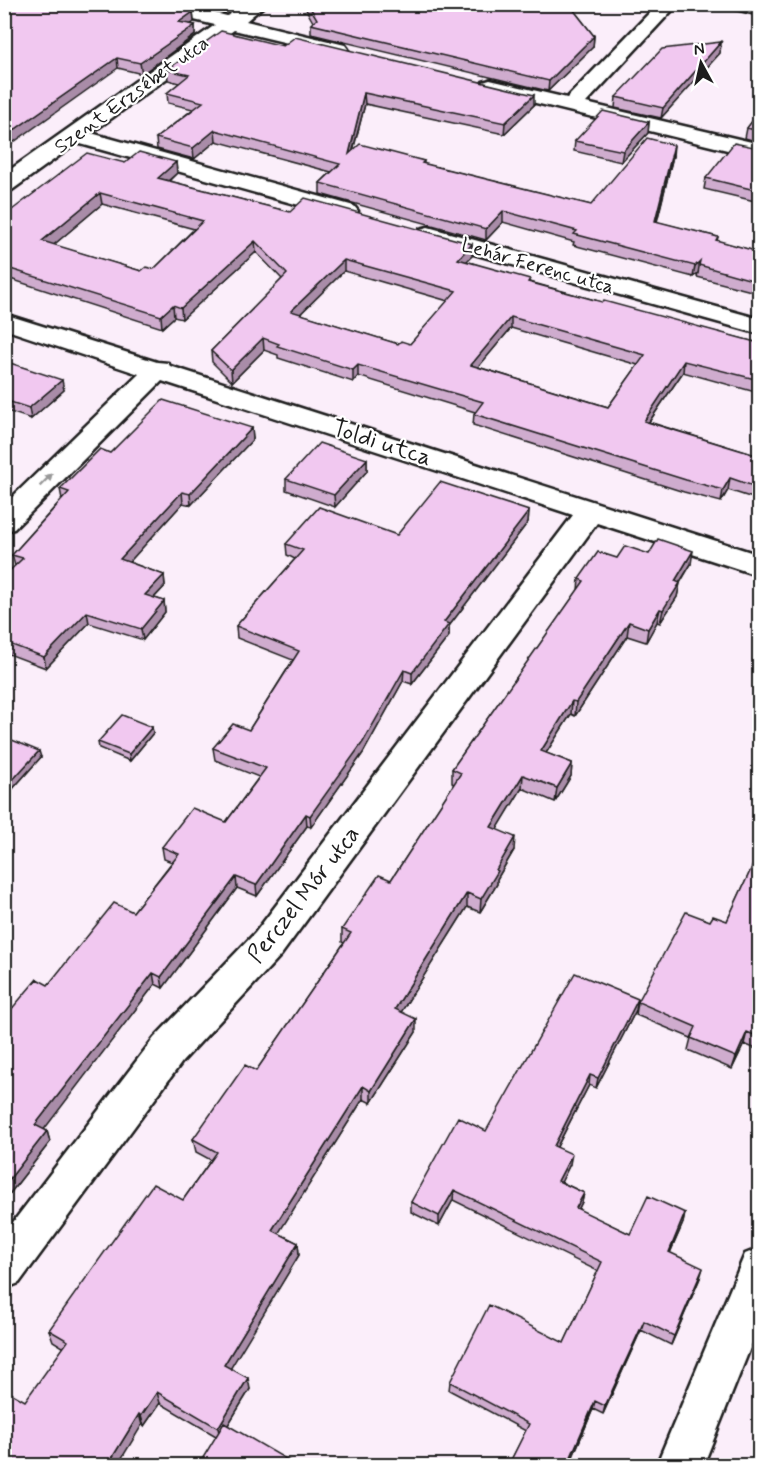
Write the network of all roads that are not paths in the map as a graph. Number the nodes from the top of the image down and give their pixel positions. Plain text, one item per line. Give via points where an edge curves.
1 (151, 4) edge
2 (257, 4) edge
3 (669, 4) edge
4 (739, 4) edge
5 (759, 9) edge
6 (230, 23) junction
7 (355, 54) edge
8 (469, 81) edge
9 (571, 106) junction
10 (74, 135) junction
11 (759, 151) edge
12 (4, 185) edge
13 (371, 218) edge
14 (405, 228) edge
15 (4, 321) edge
16 (759, 327) edge
17 (159, 369) junction
18 (591, 511) junction
19 (4, 522) edge
20 (759, 566) edge
21 (759, 1268) edge
22 (4, 1269) edge
23 (679, 1466) edge

1 - 6 street
2 - 6 street, Szent Erzsébet utca
3 - 9 street
4 - 5 street
6 - 7 street
6 - 10 street, Szent Erzsébet utca
8 - 9 street
9 - 11 street
10 - 12 street, Szent Erzsébet utca
10 - 13 street
14 - 16 street, Lehár Ferenc utca
15 - 17 street, Toldi utca
17 - 18 street, Toldi utca
19 -> 17 street
18 - 20 street, Toldi utca
18 - 22 street, Perczel Mór utca via 268,944 168,1050
21 - 23 street

